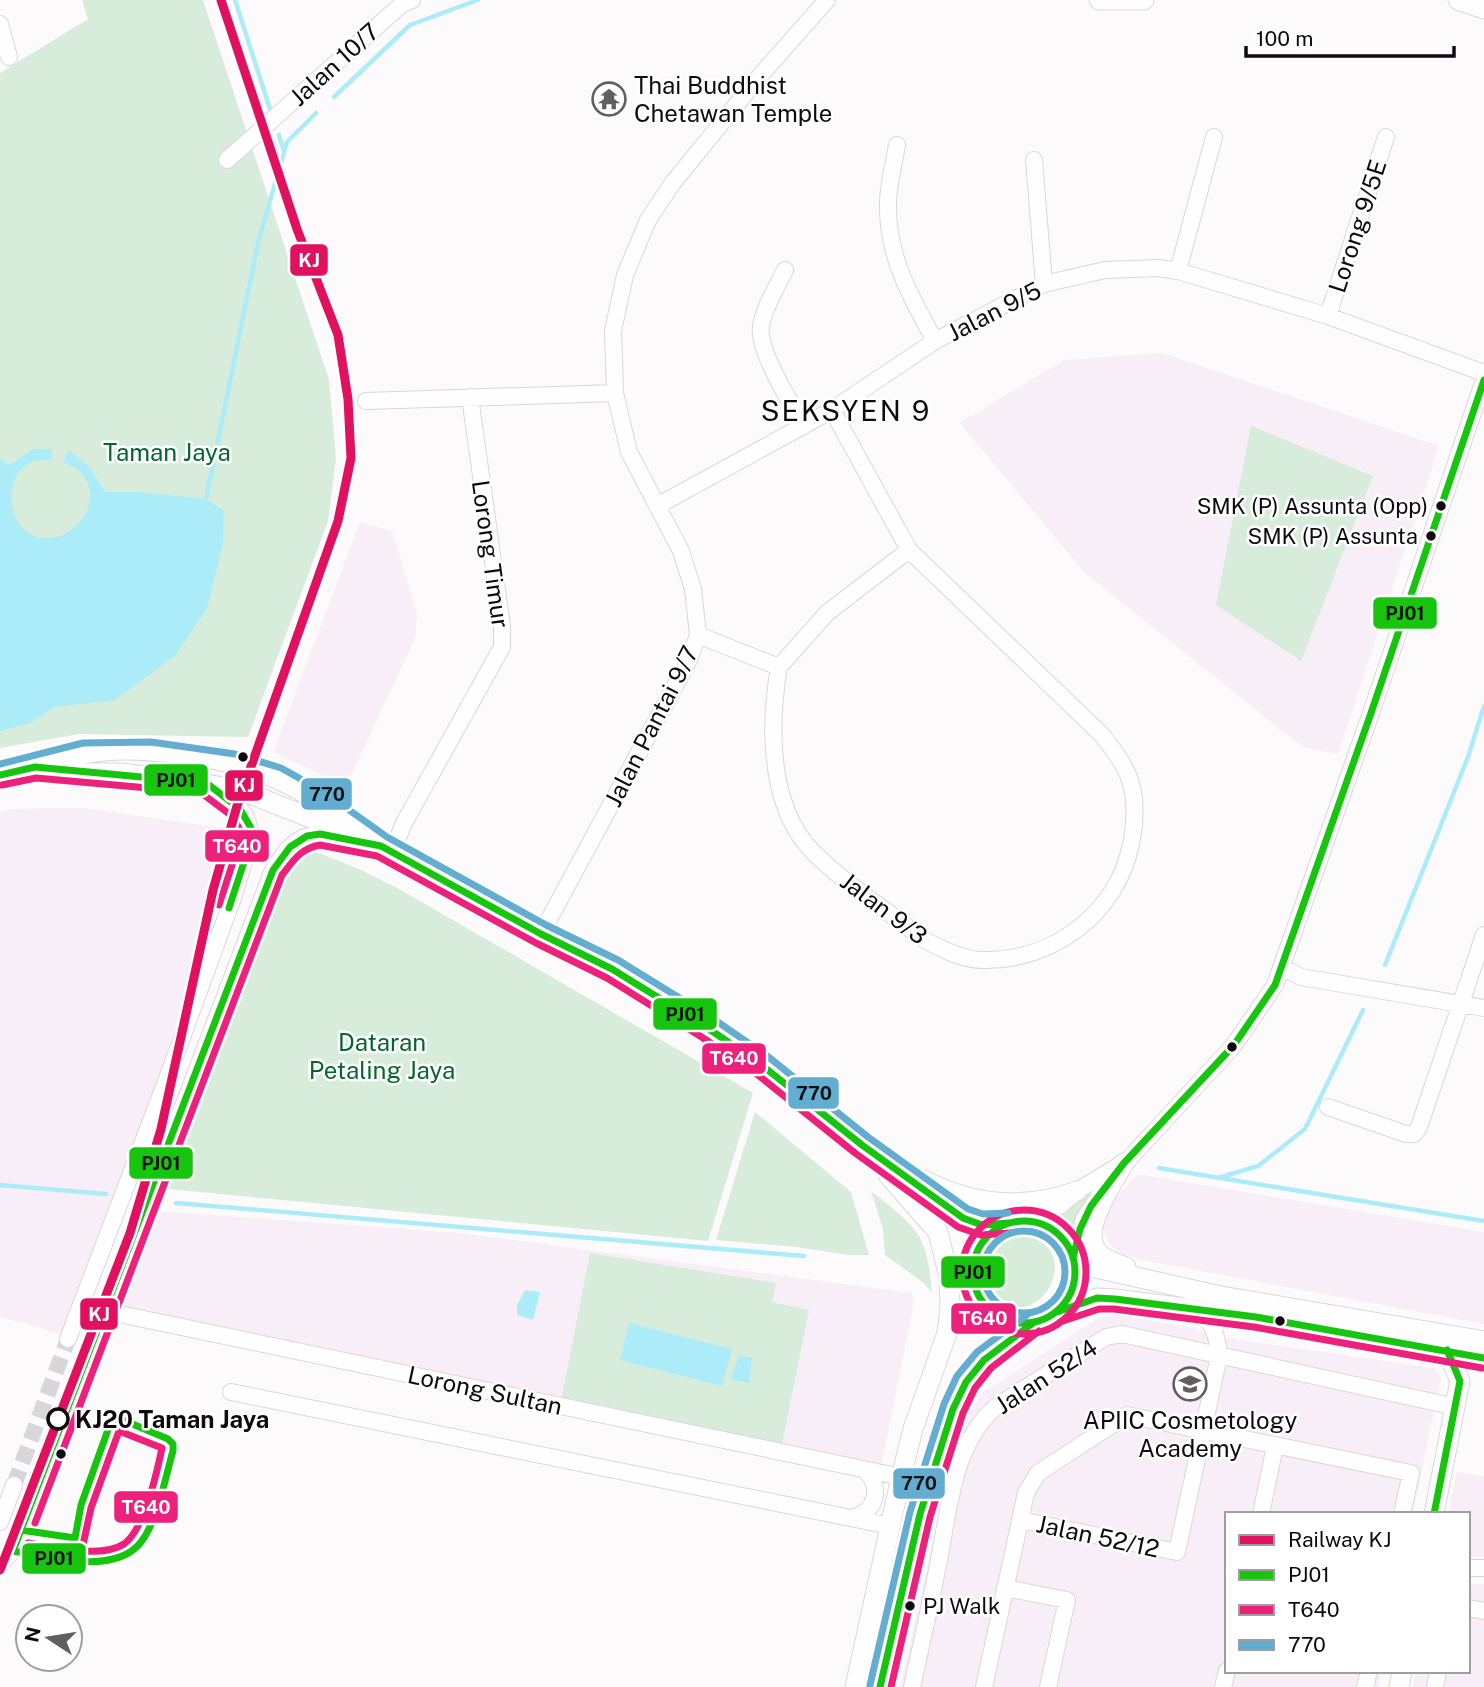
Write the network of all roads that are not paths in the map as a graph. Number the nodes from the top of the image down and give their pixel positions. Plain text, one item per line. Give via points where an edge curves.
1 (412, 0) edge
2 (827, 0) edge
3 (1099, 0) edge
4 (1143, 0) edge
5 (1458, 0) edge
6 (1484, 9) edge
7 (0, 24) edge
8 (9, 57) dead end
9 (1214, 136) dead end
10 (1386, 137) dead end
11 (897, 145) dead end
12 (227, 160) dead end
13 (1034, 160) dead end
14 (785, 270) dead end
15 (1178, 271) junction
16 (1044, 284) junction
17 (1328, 316) junction
18 (934, 341) junction
19 (1484, 373) edge
20 (1484, 380) edge
21 (615, 393) junction
22 (470, 397) junction
23 (366, 401) dead end
24 (832, 410) junction
25 (804, 426) junction
26 (657, 506) junction
27 (909, 550) junction
28 (698, 635) junction
29 (779, 667) junction
30 (35, 767) junction
31 (0, 775) edge
32 (209, 785) junction
33 (386, 849) junction
34 (541, 934) junction
35 (1484, 934) edge
36 (1283, 968) junction
37 (1461, 1004) junction
38 (1484, 1008) edge
39 (1328, 1107) dead end
40 (862, 1145) junction
41 (1124, 1163) junction
42 (1077, 1191) junction
43 (1014, 1222) junction
44 (1073, 1258) junction
45 (1170, 1284) junction
46 (1195, 1308) junction
47 (105, 1311) junction
48 (1057, 1312) junction
49 (1033, 1323) junction
50 (68, 1339) tunnel mouth
51 (1484, 1341) edge
52 (91, 1348) tunnel mouth
53 (1447, 1350) junction
54 (1219, 1356) junction
55 (1484, 1358) edge
56 (231, 1392) dead end
57 (1456, 1407) junction
58 (1202, 1430) junction
59 (1275, 1446) junction
60 (865, 1470) junction
61 (901, 1477) junction
62 (14, 1485) tunnel mouth
63 (35, 1494) tunnel mouth
64 (1261, 1512) edge
65 (1402, 1512) edge
66 (1434, 1512) edge
67 (852, 1518) junction
68 (1020, 1520) junction
69 (0, 1522) edge
70 (890, 1526) junction
71 (0, 1564) edge
72 (1006, 1588) junction
73 (855, 1687) edge
74 (880, 1687) edge
75 (912, 1687) edge
76 (984, 1687) edge
77 (1048, 1687) edge

1 - 12 street, Jalan 10/7
2 - 21 street, Jalan Pantai 9/7 via 758,78 648,220 625,275 613,331
3 - 4 main road
5 - 6 main road
7 - 8 street
9 - 15 street
10 - 17 street, Lorong 9/5E
11 - 18 street via 888,204 891,246 904,287
13 - 16 street
14 - 25 street via 764,315 760,337
15 - 16 street, Jalan 9/5 via 1105,270
15 - 17 street, Jalan 9/5
16 - 18 street, Jalan 9/5
17 - 19 street, Jalan 9/5
18 - 24 street, Jalan 9/5
20 - 36 street
21 - 22 street
21 - 26 street, Jalan Pantai 9/7 via 629,452
22 - 23 street
22 - 33 street, Lorong Timur via 502,647
24 - 25 street, Jalan 9/5
24 - 27 street, Jalan 9/3
25 - 26 street, Jalan 9/5
26 - 28 street, Jalan Pantai 9/7 via 681,551 693,589
27 - 29 street via 827,612
27 - 29 street, Jalan 9/3 via 1102,735 1121,760 1135,805 1124,872 1110,897 1076,931 1034,954 981,960 940,949 813,852 791,819 776,767
28 - 29 street
28 - 34 street, Jalan Pantai 9/7 via 689,660
30 - 31 main road
30 - 32 main road
30 - 33 main road via 84,753 117,751 233,764 277,778
32 - 33 main road via 269,800
32 - 50 street via 246,817 251,833 245,859 169,1076
33 - 34 main road
33 - 47 street via 320,834 298,840 273,870
34 - 40 main road via 612,969 706,1027
35 - 37 street
36 - 37 street via 1301,977
36 - 41 street via 1234,1045
37 - 38 street
37 - 39 street via 1414,1134
40 - 42 main road via 932,1184 968,1198 1022,1203
40 - 43 main road via 962,1218 982,1225
40 - 61 main road via 937,1232 949,1277 947,1333
41 - 42 street
41 - 44 street via 1084,1219
41 - 45 main road via 1097,1213 1092,1239 1096,1250 1104,1258
42 - 43 street via 1061,1205
43 - 44 main road via 1051,1228
43 - 49 main road via 979,1247 974,1285 996,1316
44 - 45 main road via 1082,1265
44 - 48 main road via 1073,1287
45 - 51 main road
46 - 48 main road via 1097,1298
46 - 53 main road
46 - 54 street via 1214,1327
47 - 52 street
47 - 60 street, Lorong Sultan
48 - 49 main road
49 - 74 main road via 984,1360 953,1409 920,1514
53 - 55 main road
53 - 57 main road via 1460,1381
54 - 57 street, Jalan 52/4
54 - 58 street
54 - 75 street, Jalan 52/4 via 1114,1334 990,1411 964,1451 957,1475
56 - 67 street
57 - 66 main road
58 - 59 street
58 - 68 street via 1132,1415 1122,1417 1038,1474 1026,1493
58 - 68 street, Jalan 52/12 via 1177,1552
59 - 64 street
59 - 65 street via 1411,1473
60 - 61 street, Lorong Sultan
60 - 67 street via 874,1482 875,1498 867,1512
61 - 70 main road
62 - 69 street
63 - 71 street via 13,1552
67 - 70 street
68 - 72 street
70 - 73 main road
72 - 76 street
72 - 77 street via 1067,1600

